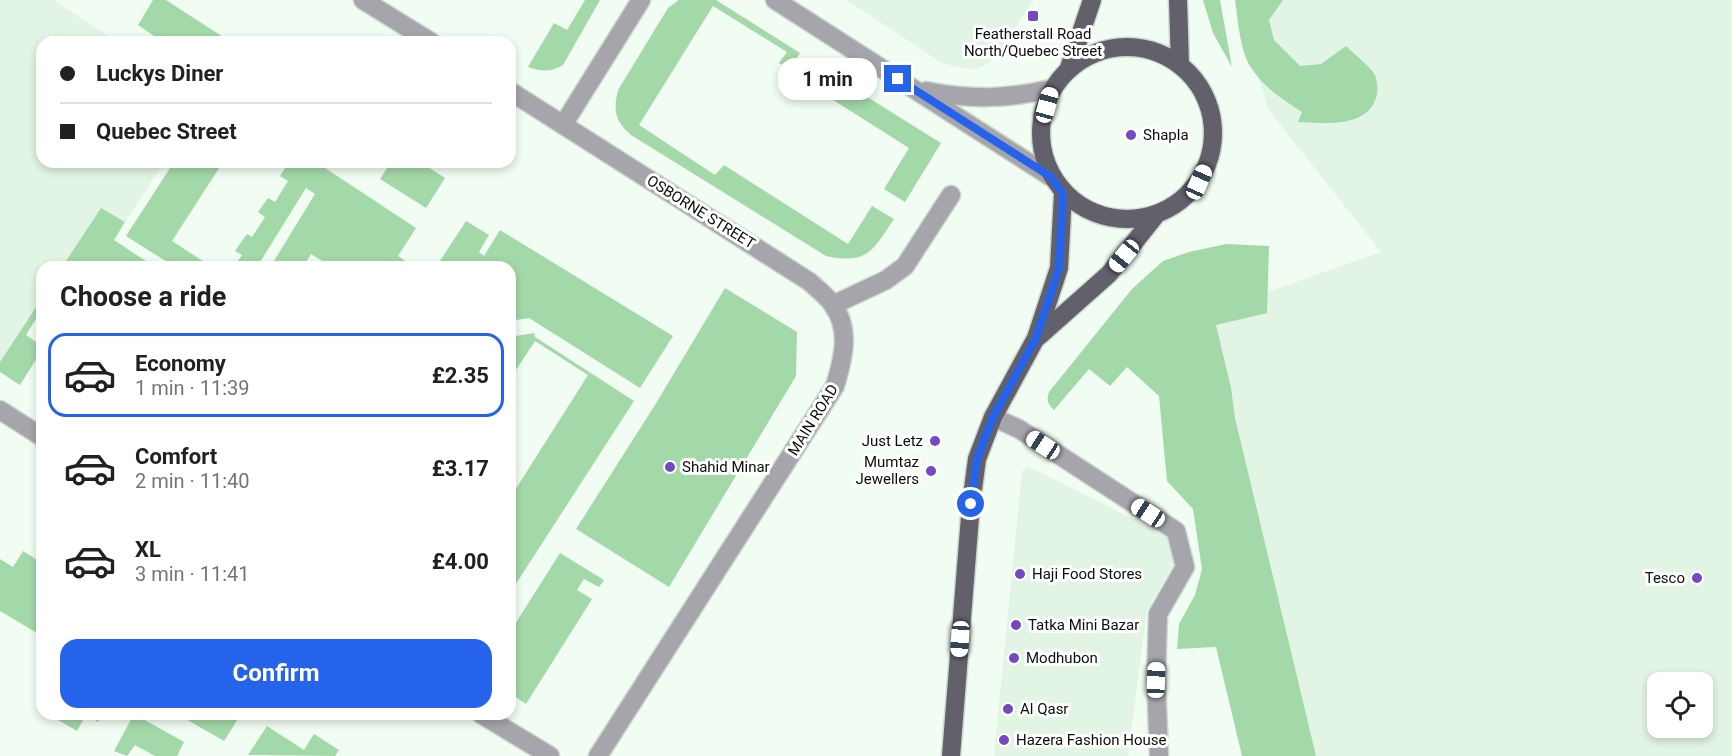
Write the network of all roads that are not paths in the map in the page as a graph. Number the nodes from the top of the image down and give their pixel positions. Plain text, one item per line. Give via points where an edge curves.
1 (363, 0) edge
2 (641, 0) edge
3 (775, 0) edge
4 (1092, 0) edge
5 (1178, 0) edge
6 (422, 36) edge
7 (1180, 65) junction
8 (1069, 68) junction
9 (915, 89) junction
10 (1051, 89) junction
11 (516, 95) edge
12 (563, 125) junction
13 (1051, 177) junction
14 (1063, 194) junction
15 (951, 195) dead end
16 (1156, 215) junction
17 (833, 305) junction
18 (1036, 338) junction
19 (0, 410) edge
20 (993, 417) junction
21 (36, 433) edge
22 (491, 720) edge
23 (550, 756) edge
24 (598, 756) edge
25 (951, 756) edge
26 (1159, 756) edge

1 - 6 street
2 - 12 street
3 - 9 street
4 - 8 main road
5 - 7 main road
7 - 8 main road via 1154,51 1124,47 1094,52
7 - 16 main road via 1206,98 1213,126 1211,155 1199,182 1179,202
8 - 10 main road
9 - 10 street via 955,97 997,99
9 - 13 street
10 - 13 main road via 1039,136 1042,158
11 - 12 street, OSBORNE STREET
12 - 17 street, OSBORNE STREET via 801,275
13 - 14 main road
14 - 16 main road via 1086,208 1113,217
14 - 18 main road via 1059,268
15 - 17 street via 905,266 886,280
16 - 18 main road via 1109,274
17 - 24 street, MAIN ROAD via 843,328 844,358 836,386
18 - 20 main road
19 - 21 street
20 - 25 main road via 977,459 971,504
20 - 26 street via 1019,429 1176,531 1185,567 1158,614
22 - 23 street

